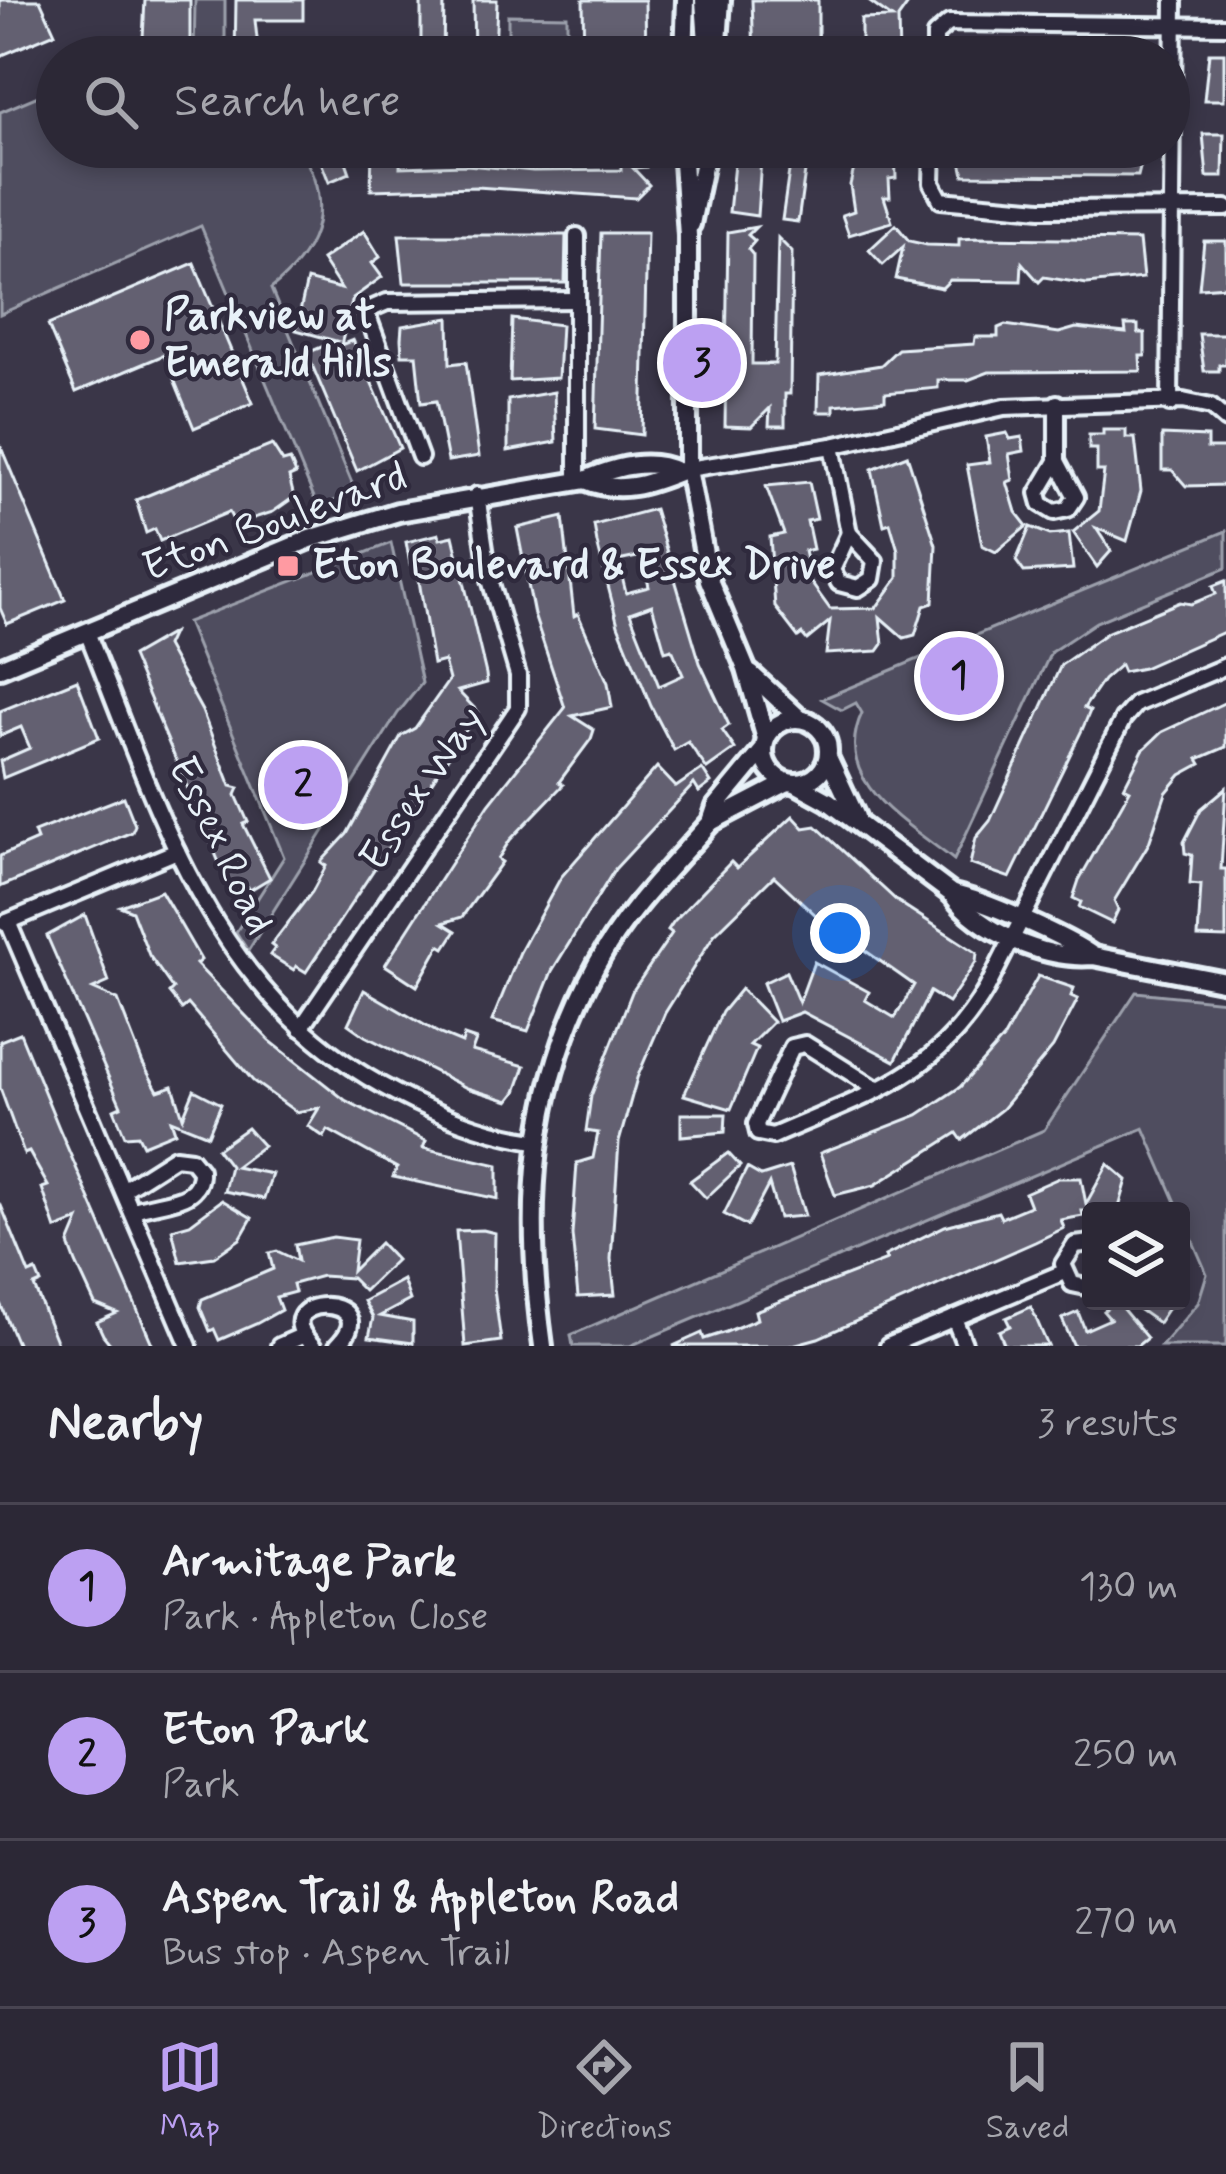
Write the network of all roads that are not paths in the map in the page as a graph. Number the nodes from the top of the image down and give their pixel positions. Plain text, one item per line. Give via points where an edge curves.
1 (686, 0) edge
2 (706, 0) edge
3 (721, 0) edge
4 (1174, 0) edge
5 (1175, 26) junction
6 (1226, 26) edge
7 (685, 36) edge
8 (710, 36) edge
9 (716, 36) edge
10 (935, 36) edge
11 (1175, 36) edge
12 (683, 168) edge
13 (702, 168) edge
14 (932, 168) edge
15 (1173, 168) edge
16 (1172, 205) junction
17 (1226, 208) edge
18 (578, 236) dead end
19 (688, 236) junction
20 (576, 300) junction
21 (1226, 399) edge
22 (1057, 403) junction
23 (1170, 404) junction
24 (1211, 407) junction
25 (1226, 420) edge
26 (832, 446) junction
27 (420, 457) dead end
28 (1057, 461) dead end
29 (682, 470) junction
30 (581, 481) junction
31 (477, 495) junction
32 (849, 533) dead end
33 (87, 632) junction
34 (1226, 666) edge
35 (0, 668) edge
36 (746, 669) junction
37 (800, 719) junction
38 (765, 744) junction
39 (828, 757) junction
40 (792, 783) junction
41 (711, 822) junction
42 (862, 828) junction
43 (177, 851) junction
44 (4, 923) edge
45 (1017, 930) junction
46 (1226, 969) edge
47 (1207, 975) junction
48 (1226, 982) edge
49 (301, 1028) junction
50 (878, 1090) junction
51 (535, 1141) junction
52 (123, 1190) junction
53 (132, 1211) junction
54 (1082, 1246) edge
55 (1064, 1272) junction
56 (1082, 1288) edge
57 (954, 1318) junction
58 (308, 1341) edge
59 (189, 1346) edge
60 (279, 1346) edge
61 (338, 1346) edge
62 (544, 1346) edge
63 (888, 1346) edge
64 (965, 1346) edge

1 - 7 street
2 - 8 main road
3 - 9 street
4 - 5 street
5 - 6 street
5 - 10 street via 949,23
5 - 11 street
12 - 19 street
13 - 19 street
14 - 16 street via 941,200 1041,209
15 - 16 street
16 - 17 street
16 - 23 street
18 - 20 street
19 - 29 street
20 - 27 street via 387,302 366,311
20 - 30 street
21 - 24 street
22 - 23 street
22 - 26 street via 1004,407
22 - 28 street
23 - 24 street
24 - 25 street
26 - 29 street
26 - 32 street
29 - 30 street, Eton Boulevard via 660,464
29 - 36 street via 709,580
30 - 31 street, Eton Boulevard
31 - 33 street, Eton Boulevard via 310,539
31 - 49 street, Essex Way via 489,577 518,675 518,708
33 - 35 street, Eton Boulevard
33 - 43 street, Essex Road
34 - 45 street via 1136,704 1123,718
36 - 37 street
36 - 38 street
37 - 38 street via 780,723
37 - 39 street via 825,736
38 - 40 street via 769,770
38 - 41 street
39 - 40 street via 818,776
39 - 42 street
40 - 41 street
40 - 42 street
41 - 51 street via 597,964 554,1066
42 - 45 street
43 - 44 street
43 - 49 street, Essex Road via 235,957
44 - 52 street
45 - 47 street via 1093,956
45 - 50 street via 968,1022 932,1060
46 - 47 street
47 - 48 street
49 - 51 street, Essex Road via 355,1072 438,1115
50 - 50 street via 773,1136 758,1133 792,1047 805,1044
51 - 62 street via 535,1286
52 - 53 street
52 - 53 street via 175,1157 200,1170 188,1198
53 - 59 street
54 - 55 street via 1069,1250
55 - 56 street
55 - 57 street
57 - 63 street
57 - 64 street
58 - 60 street
58 - 61 street via 302,1321 310,1308 332,1304 347,1319

